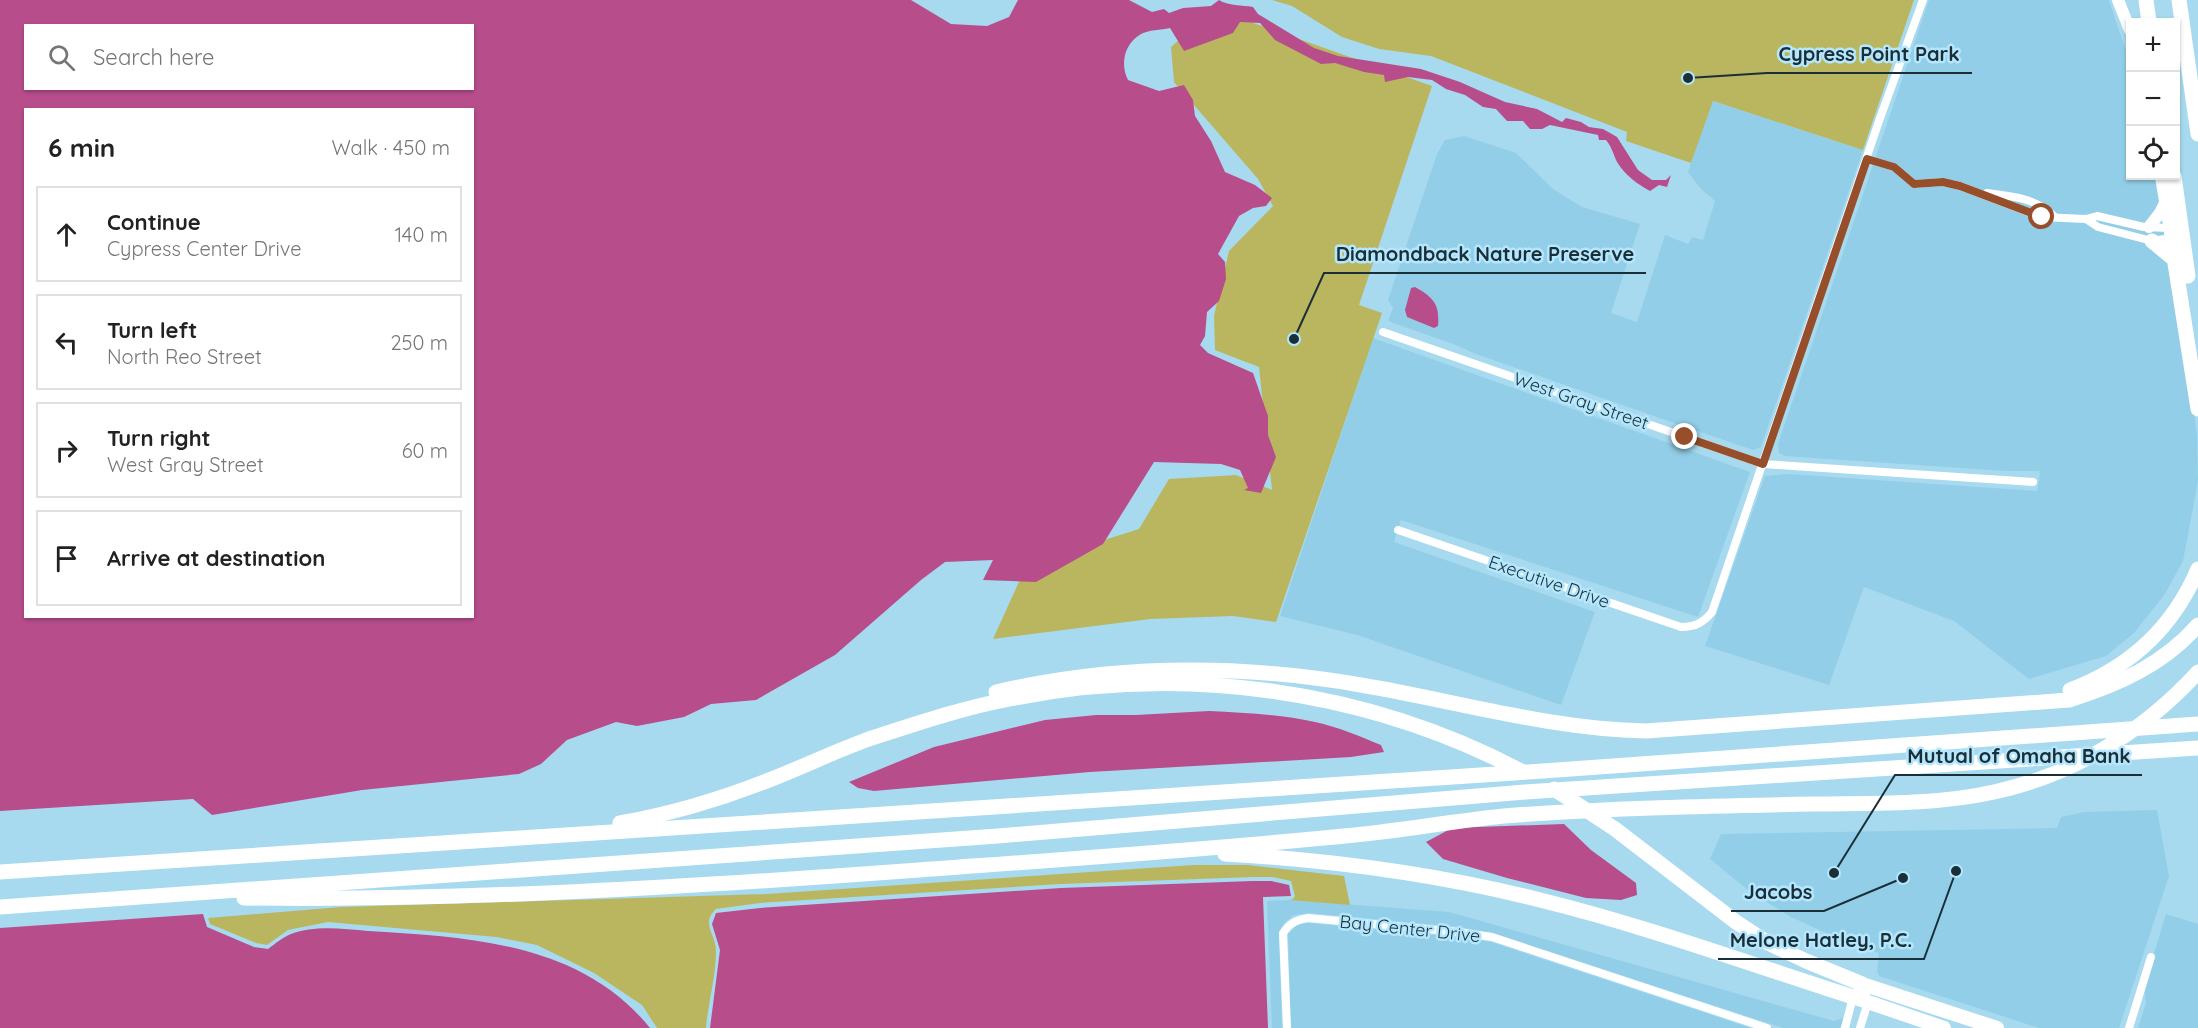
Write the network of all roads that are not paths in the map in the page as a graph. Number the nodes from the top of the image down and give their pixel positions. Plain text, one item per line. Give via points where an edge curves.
1 (1923, 0) edge
2 (2118, 0) edge
3 (2146, 0) edge
4 (2179, 0) edge
5 (2148, 18) edge
6 (2126, 20) edge
7 (2198, 134) edge
8 (1867, 159) junction
9 (2162, 180) edge
10 (2175, 180) edge
11 (2165, 203) junction
12 (2086, 219) junction
13 (2170, 233) junction
14 (2151, 234) junction
15 (2175, 260) junction
16 (1383, 332) dead end
17 (2198, 345) edge
18 (2198, 409) edge
19 (1763, 464) junction
20 (2032, 482) dead end
21 (1398, 530) dead end
22 (2198, 562) edge
23 (2195, 576) edge
24 (2198, 624) edge
25 (2198, 672) edge
26 (2042, 701) junction
27 (2198, 724) edge
28 (867, 740) junction
29 (2198, 748) edge
30 (534, 836) junction
31 (1171, 852) junction
32 (0, 872) edge
33 (95, 900) junction
34 (0, 907) edge
35 (2151, 957) dead end
36 (1862, 984) junction
37 (1861, 1000) junction
38 (1287, 1028) edge
39 (1767, 1028) edge
40 (1845, 1028) edge
41 (1860, 1028) edge
42 (1944, 1028) edge
43 (1997, 1028) edge
44 (2129, 1028) edge

1 - 8 street
2 - 6 street
3 - 5 highway
4 - 7 highway
8 - 12 street via 1894,167 1914,184 1943,182 1974,192 2018,197 2045,207 2055,217
8 - 19 street
9 - 11 street
10 - 17 highway
11 - 13 street
11 - 14 street
12 - 14 street via 2098,227
12 - 14 street via 2102,217
13 - 14 street
13 - 14 street
13 - 15 highway
14 - 15 highway
15 - 18 highway
16 - 19 street, West Gray Street
19 - 20 street, West Gray Street
19 - 21 street, Executive Drive via 1712,612 1690,627
22 - 23 highway
23 - 26 highway via 2174,614 2135,655 2088,683
24 - 26 highway via 2168,653 2135,675 2069,700
25 - 31 highway via 2137,728 2090,757 1997,792 1940,800 1502,816
26 - 28 highway via 1622,731 1556,724 1314,678 1166,669 1077,676 1005,689 917,716
27 - 30 highway
28 - 30 highway via 769,781 684,808 633,821
28 - 36 highway via 981,705 1103,686 1173,683 1263,689 1339,703 1469,746 1546,784 1615,829 1768,943
29 - 33 highway via 1525,792 986,836
30 - 32 highway
31 - 33 highway via 701,885 404,898
31 - 37 highway via 1353,865 1498,890 1610,919
33 - 34 highway
35 - 44 street
36 - 37 street
36 - 37 street
36 - 43 main road
37 - 40 street
37 - 41 street
37 - 42 main road
38 - 39 street, Bay Center Drive via 1283,933 1297,920 1308,918 1492,937

